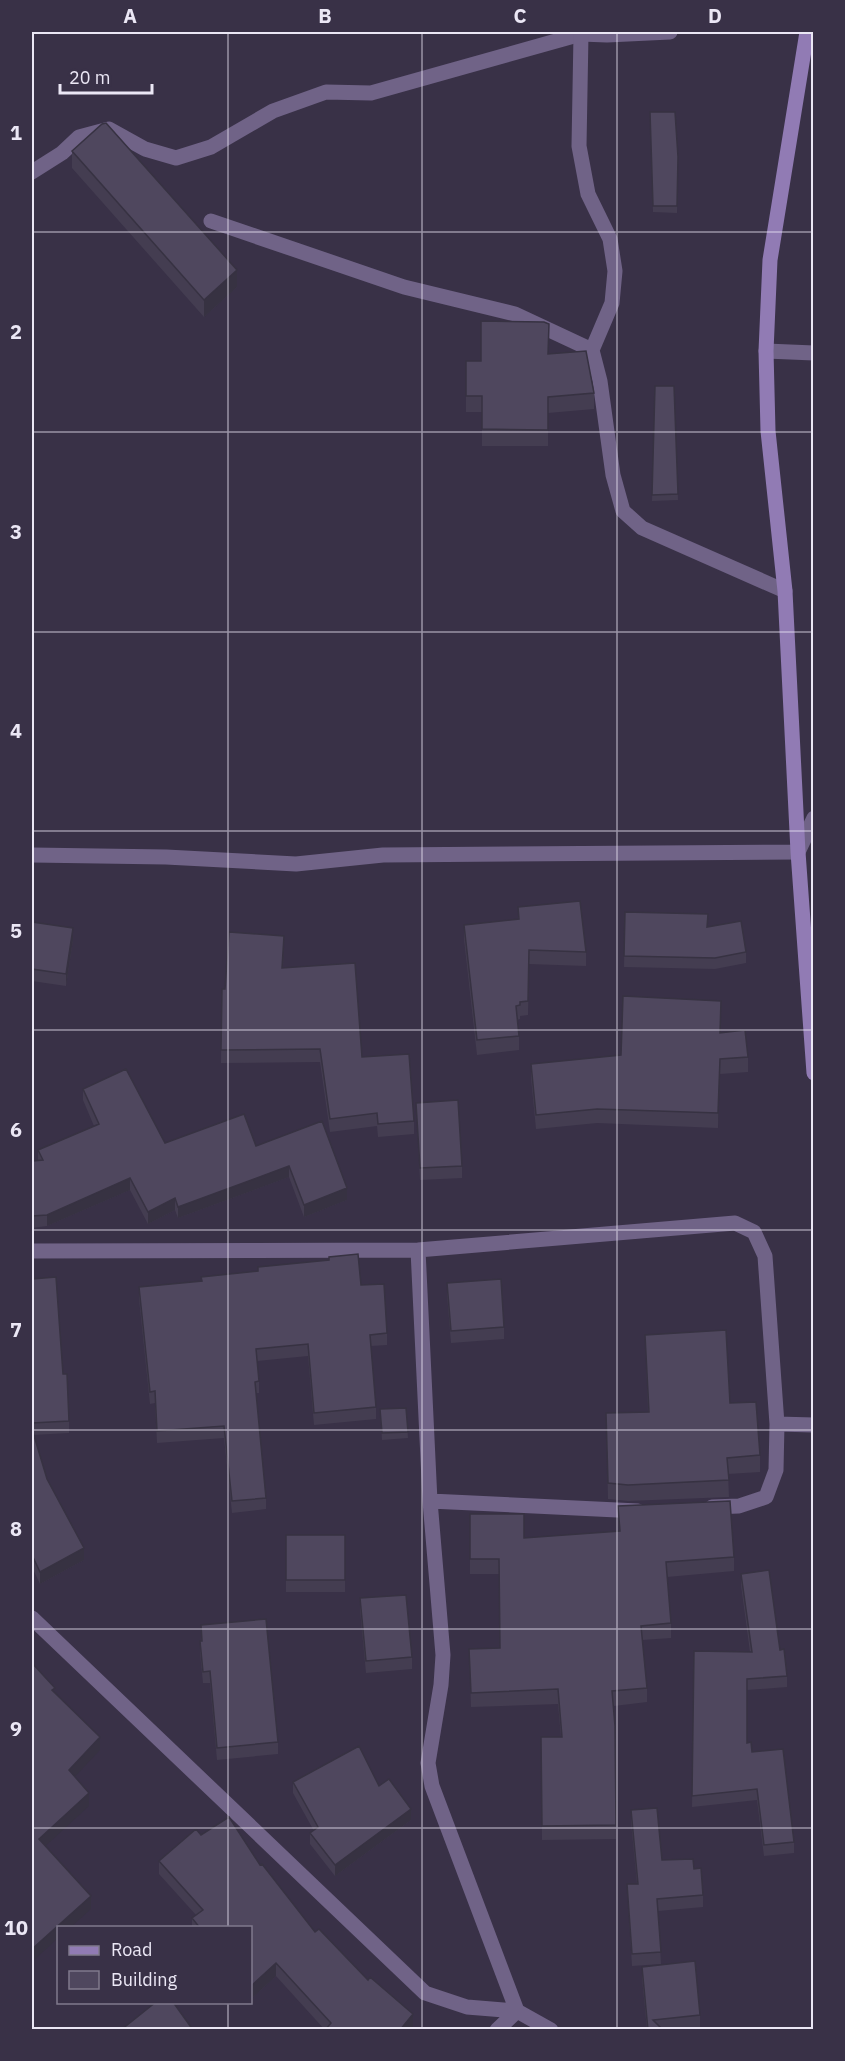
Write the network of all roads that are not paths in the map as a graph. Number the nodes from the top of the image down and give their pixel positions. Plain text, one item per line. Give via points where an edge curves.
1 (670, 32) edge
2 (807, 32) edge
3 (581, 34) junction
4 (32, 172) edge
5 (211, 221) dead end
6 (592, 350) junction
7 (766, 351) junction
8 (813, 353) edge
9 (784, 591) junction
10 (813, 818) edge
11 (798, 852) junction
12 (32, 855) edge
13 (813, 1073) edge
14 (418, 1250) junction
15 (32, 1251) edge
16 (777, 1424) junction
17 (813, 1425) edge
18 (430, 1502) junction
19 (695, 1508) edge
20 (650, 1510) edge
21 (32, 1618) edge
22 (517, 2011) junction
23 (497, 2030) edge
24 (551, 2030) edge

1 - 3 street
2 - 7 main road via 770,260
3 - 4 street via 371,93 326,92 273,111 211,147 176,158 145,149 109,129 79,137
3 - 6 street via 579,146 588,194 610,238 615,271 612,303
5 - 6 street via 404,287 515,314
6 - 9 street via 623,512 642,528
7 - 8 street
7 - 9 main road via 768,431
9 - 11 main road
10 - 11 street
11 - 12 street via 383,855 296,864
11 - 13 main road
14 - 15 street
14 - 16 street via 735,1223 754,1232 765,1256
14 - 18 street
16 - 17 street
16 - 19 street via 776,1470 766,1497 739,1506
18 - 20 street
18 - 22 street via 442,1655 428,1763 432,1786
21 - 22 street via 425,1994 467,2007
22 - 23 street
22 - 24 street

